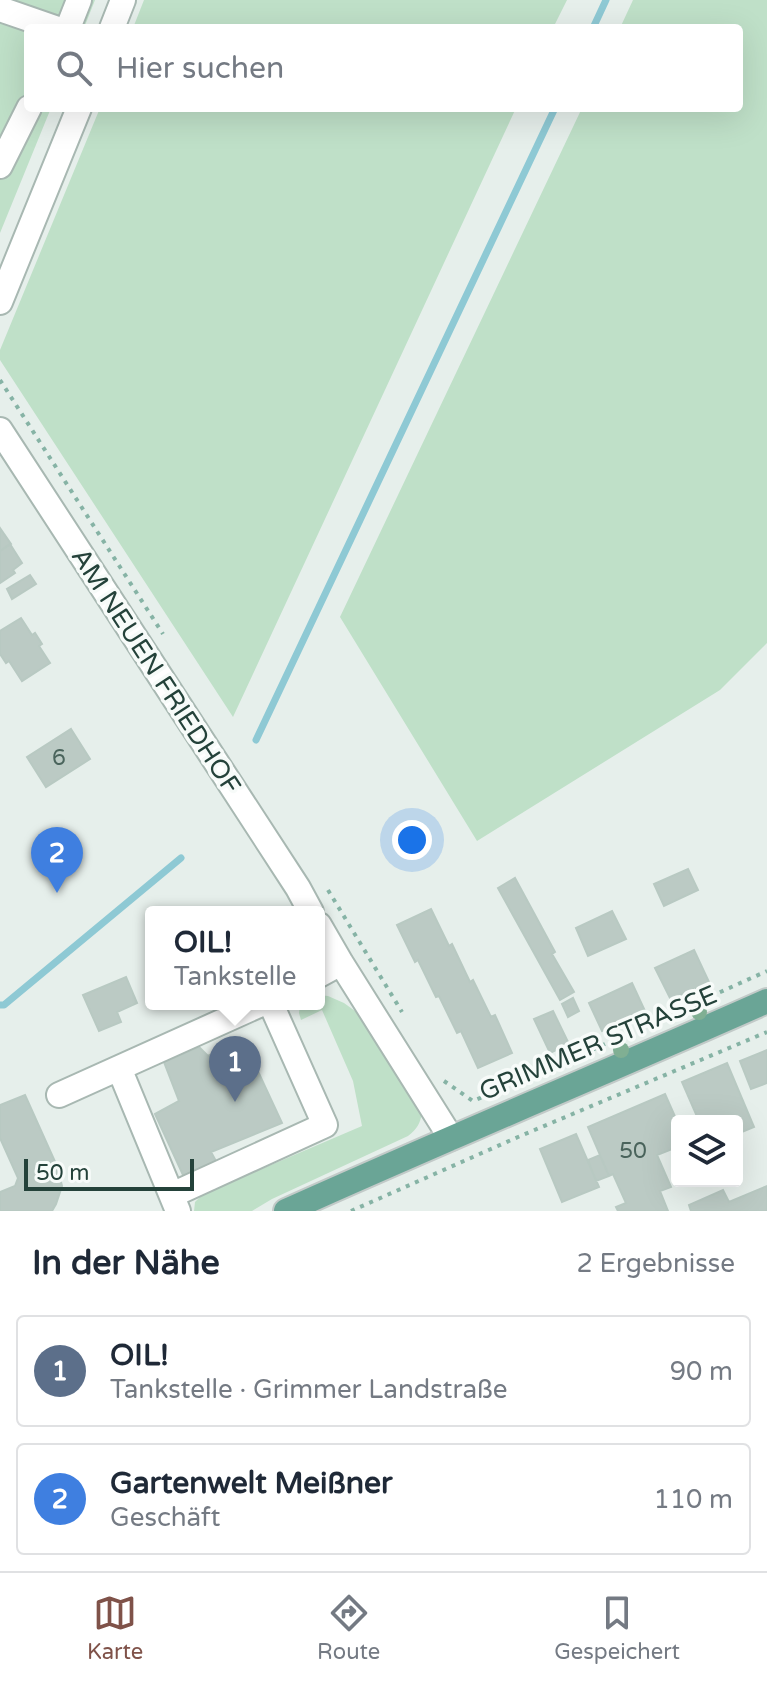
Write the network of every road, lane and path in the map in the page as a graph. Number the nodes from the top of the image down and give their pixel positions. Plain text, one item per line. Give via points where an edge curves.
1 (79, 0) edge
2 (123, 0) edge
3 (0, 9) edge
4 (43, 24) edge
5 (70, 24) edge
6 (114, 24) edge
7 (27, 112) edge
8 (77, 112) edge
9 (0, 166) edge
10 (0, 302) edge
11 (3, 441) edge
12 (308, 906) edge
13 (325, 949) edge
14 (330, 969) edge
15 (767, 971) edge
16 (767, 1001) edge
17 (248, 1010) edge
18 (274, 1010) edge
19 (767, 1032) edge
20 (570, 1059) dead end
21 (119, 1068) junction
22 (59, 1095) dead end
23 (486, 1096) dead end
24 (473, 1101) dead end
25 (451, 1138) junction
26 (175, 1203) edge
27 (286, 1211) edge
28 (351, 1211) edge

1 - 5 street
2 - 6 street
3 - 4 street
7 - 9 street
8 - 10 street
11 - 12 street, AM NEUEN FRIEDHOF
13 - 14 street
14 - 25 street
15 - 20 path
16 - 25 main road, GRIMMER STRASSE
17 - 21 street
18 - 26 street via 325,1125
19 - 28 path
21 - 22 street
21 - 26 street
23 - 24 path
25 - 27 main road, GRIMMER STRASSE

